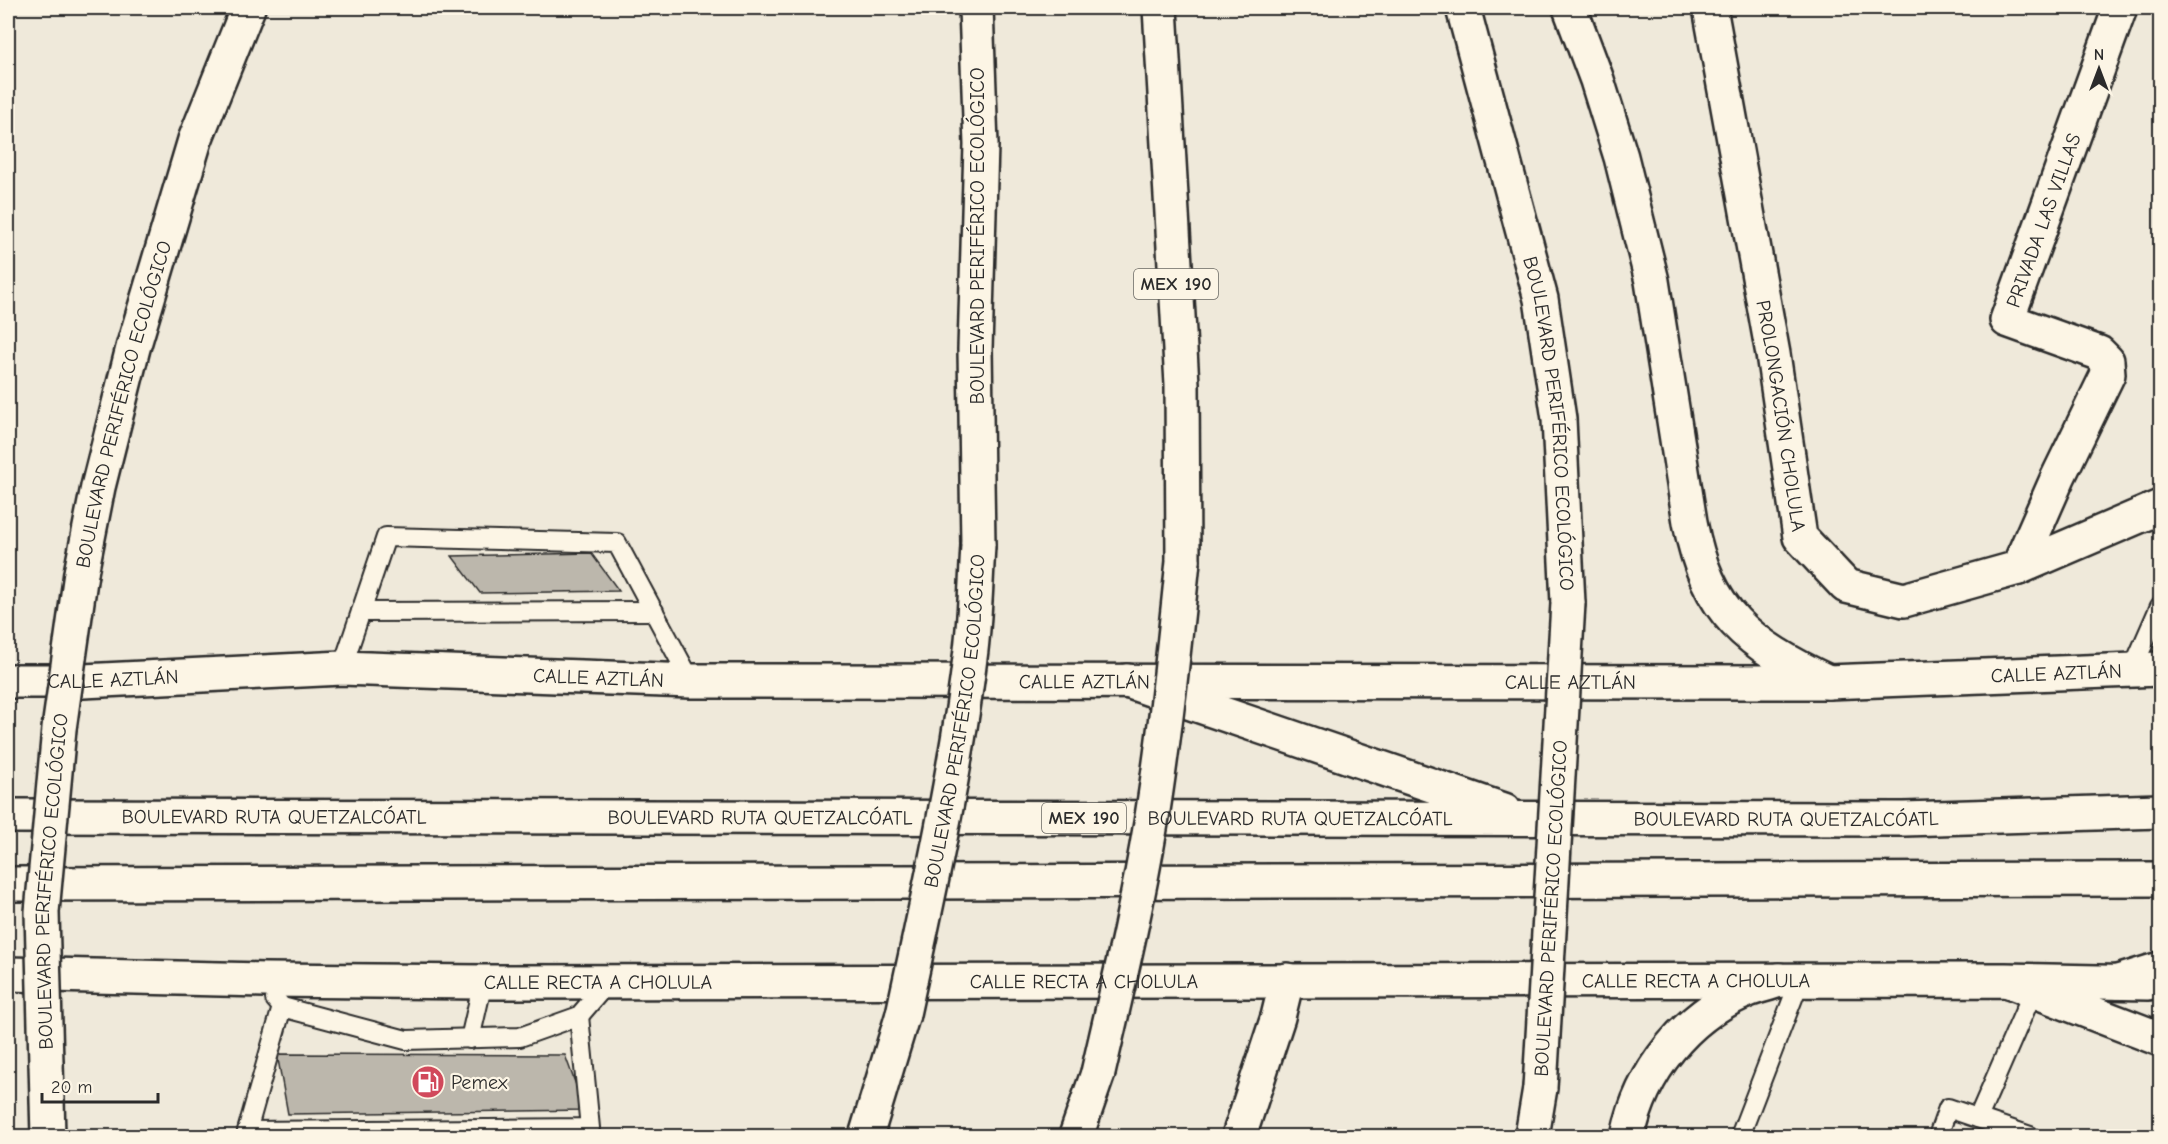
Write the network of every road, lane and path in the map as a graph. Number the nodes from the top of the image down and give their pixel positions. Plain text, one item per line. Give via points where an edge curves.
1 (248, 8) edge
2 (976, 8) edge
3 (1160, 8) edge
4 (1463, 8) edge
5 (1570, 8) edge
6 (1710, 8) edge
7 (2120, 8) edge
8 (2159, 503) edge
9 (2018, 568) junction
10 (2160, 606) edge
11 (654, 611) junction
12 (361, 612) junction
13 (342, 668) junction
14 (2146, 670) edge
15 (8, 681) edge
16 (691, 681) junction
17 (1127, 681) junction
18 (1828, 682) junction
19 (2160, 811) edge
20 (8, 816) edge
21 (1528, 819) junction
22 (2160, 879) edge
23 (8, 884) edge
24 (2160, 969) edge
25 (8, 974) edge
26 (1287, 980) junction
27 (1790, 980) junction
28 (609, 981) junction
29 (483, 982) junction
30 (2118, 982) junction
31 (2160, 983) edge
32 (2026, 984) junction
33 (274, 993) junction
34 (579, 1016) junction
35 (470, 1039) junction
36 (2160, 1039) edge
37 (1978, 1118) junction
38 (48, 1137) edge
39 (866, 1137) edge
40 (1076, 1137) edge
41 (1239, 1137) edge
42 (1532, 1137) edge
43 (1628, 1137) edge
44 (1740, 1137) edge
45 (1938, 1137) edge
46 (2030, 1137) edge

1 - 38 main road, BOULEVARD PERIFÉRICO ECOLÓGICO, bridge via 195,140 133,348 81,573 59,729 42,912
2 - 39 main road, BOULEVARD PERIFÉRICO ECOLÓGICO, bridge via 981,145 975,349 978,545 971,649 940,844 903,1014
3 - 40 main road, MEX 190, bridge via 1182,384 1184,561 1167,707 1131,928 1098,1073
4 - 42 main road, BOULEVARD PERIFÉRICO ECOLÓGICO, bridge via 1541,299 1559,419 1568,603 1540,1088
5 - 18 main road via 1597,80 1640,229 1652,281 1695,551 1705,578 1726,613 1746,632 1767,649
6 - 9 main road, PROLONGACIÓN CHOLULA via 1773,354 1800,537 1846,586 1904,600
7 - 9 main road, PRIVADA LAS VILLAS via 2007,320 2099,353 2107,361 2108,374
8 - 9 main road, PROLONGACIÓN CHOLULA
10 - 14 lane
11 - 12 lane
11 - 12 lane via 617,543 386,537
11 - 16 lane
12 - 13 lane
13 - 15 main road, CALLE AZTLÁN
13 - 16 main road, CALLE AZTLÁN
14 - 18 main road, CALLE AZTLÁN
16 - 17 main road, CALLE AZTLÁN
17 - 18 main road, CALLE AZTLÁN
17 - 21 main road
19 - 21 main road, BOULEVARD RUTA QUETZALCÓATL / MEX 190 via 1904,819
20 - 21 main road, BOULEVARD RUTA QUETZALCÓATL / MEX 190
22 - 23 main road
24 - 30 main road
25 - 33 main road, CALLE RECTA A CHOLULA
26 - 27 main road, CALLE RECTA A CHOLULA
26 - 28 main road, CALLE RECTA A CHOLULA
26 - 41 main road
27 - 32 main road, CALLE RECTA A CHOLULA
27 - 43 main road via 1748,990 1693,1023 1653,1071 1639,1098
27 - 44 lane
28 - 29 main road, CALLE RECTA A CHOLULA
28 - 34 lane
29 - 33 main road, CALLE RECTA A CHOLULA
29 - 35 lane
30 - 31 main road, CALLE RECTA A CHOLULA
30 - 32 main road, CALLE RECTA A CHOLULA
32 - 36 main road
32 - 37 lane
33 - 34 lane via 247,1131 590,1128
33 - 35 lane via 406,1040
34 - 35 lane via 520,1038
37 - 45 lane via 1948,1108
37 - 46 lane

